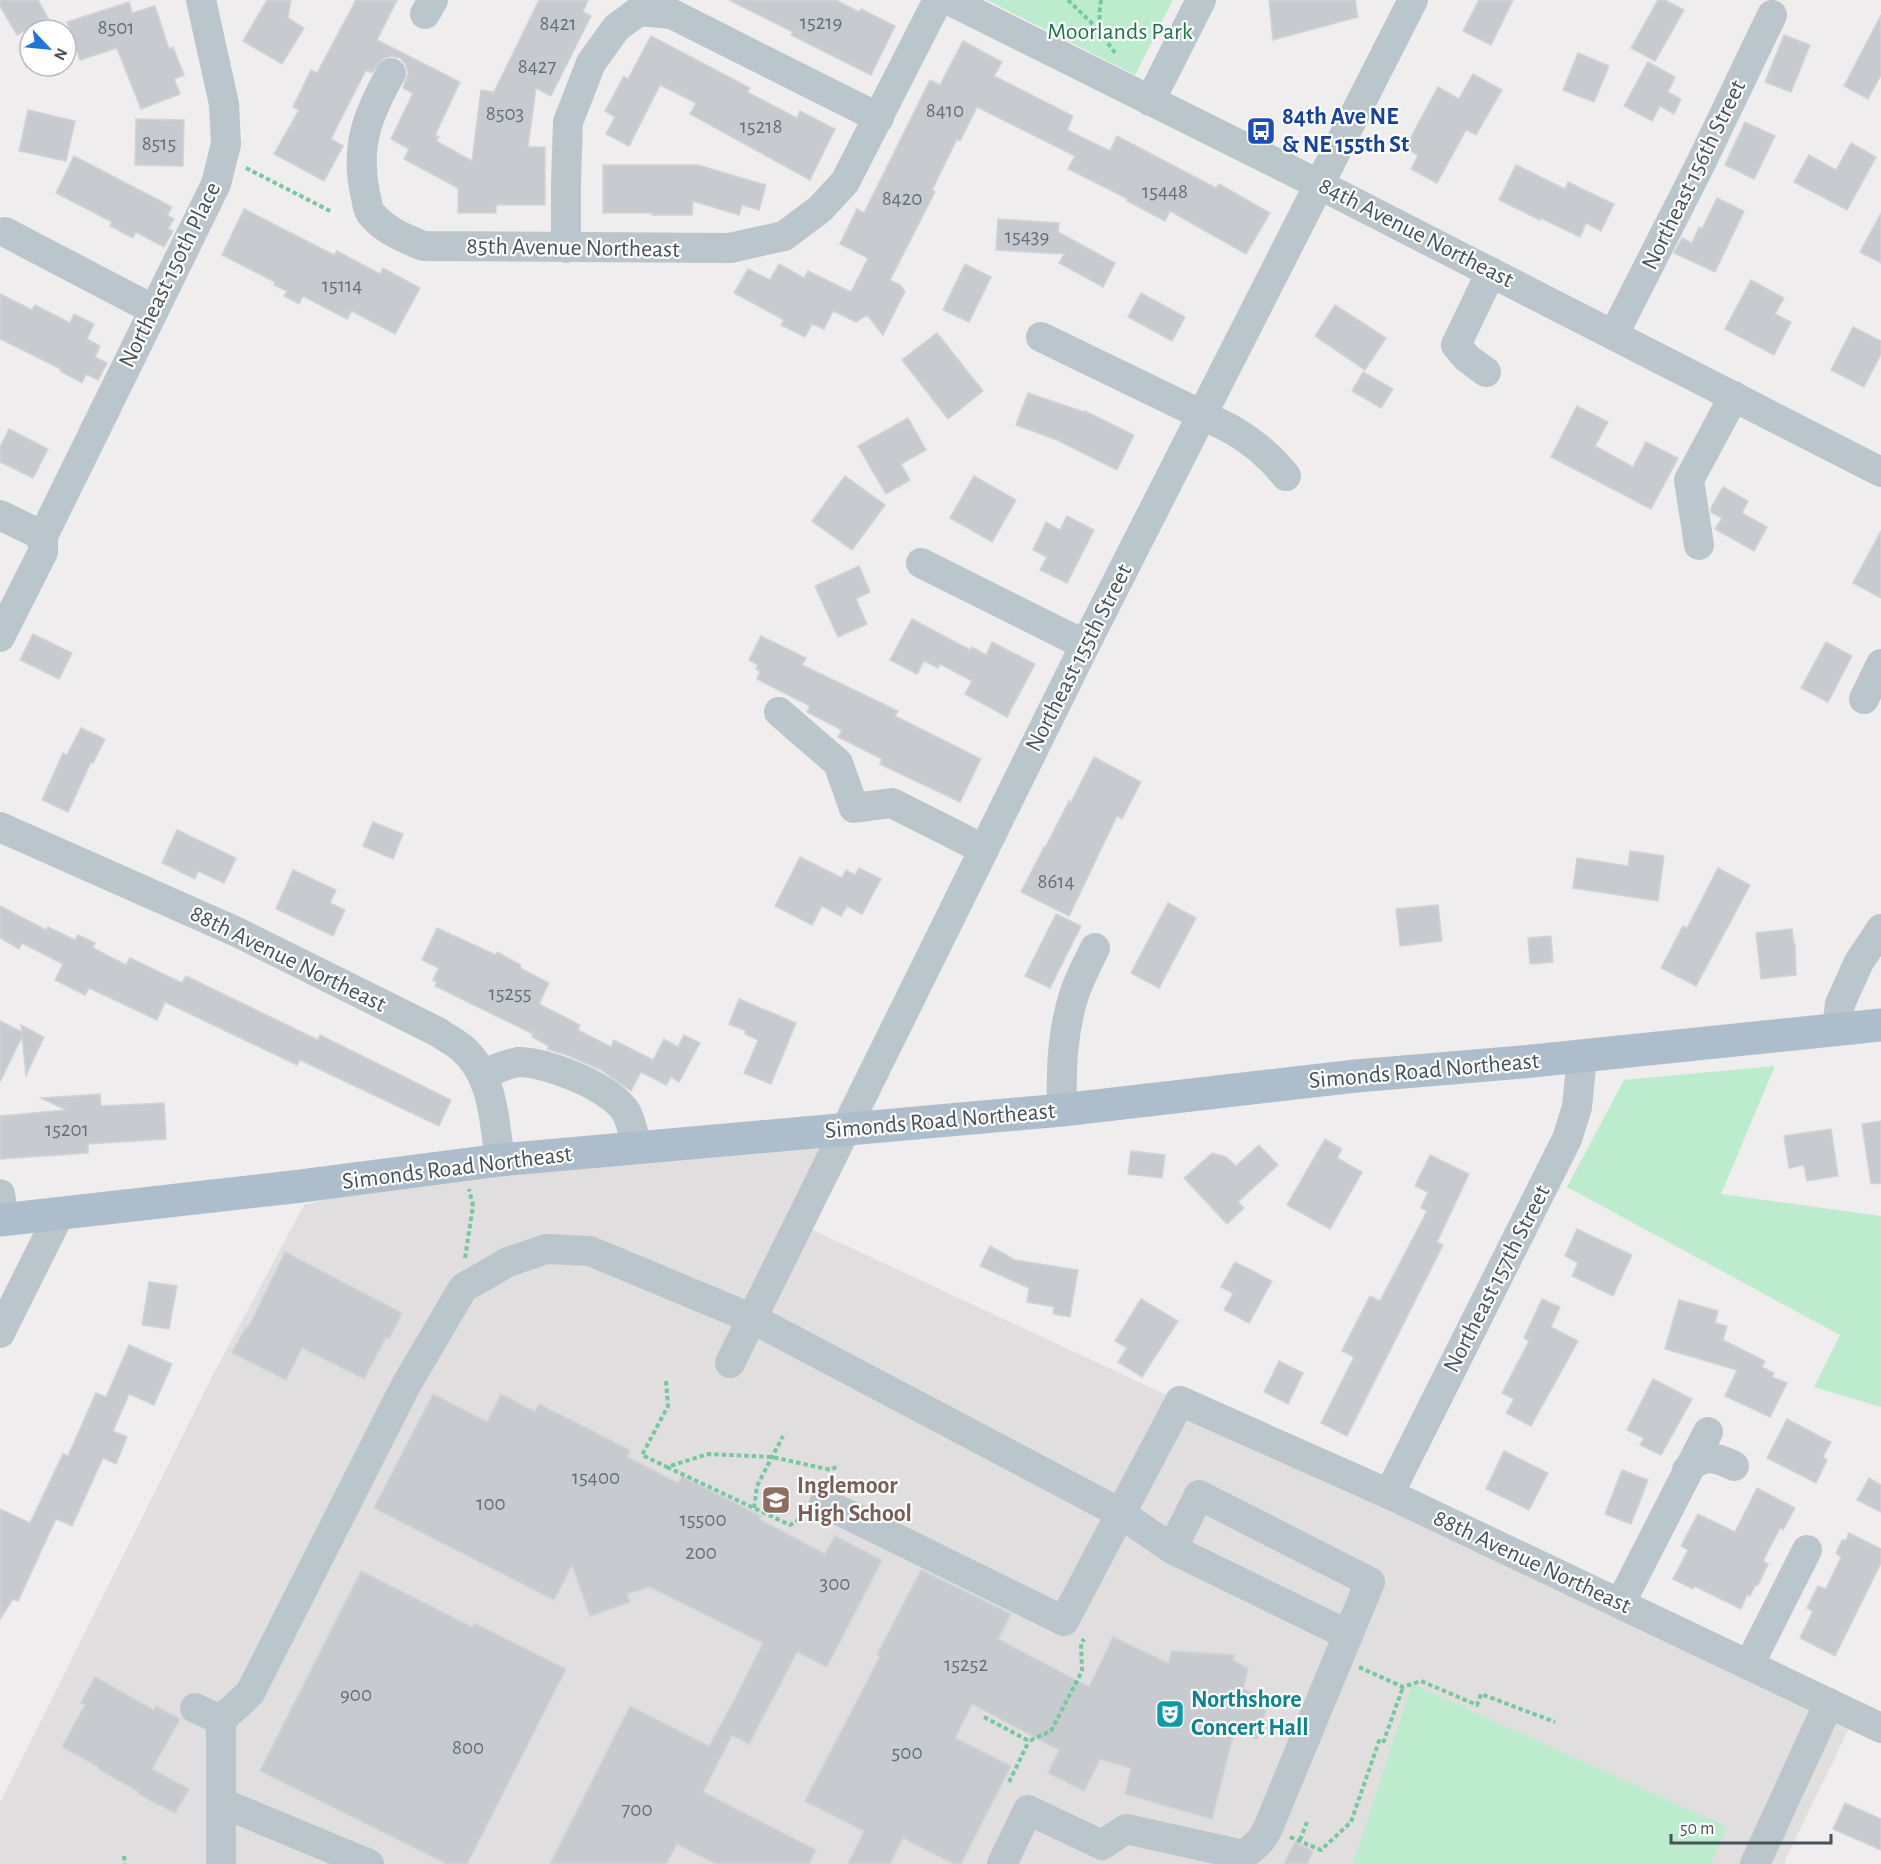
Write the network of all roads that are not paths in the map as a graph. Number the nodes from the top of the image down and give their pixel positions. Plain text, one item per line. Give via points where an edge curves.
1 (201, 0) edge
2 (938, 0) edge
3 (949, 0) edge
4 (1202, 0) edge
5 (1413, 0) edge
6 (1772, 15) dead end
7 (391, 73) dead end
8 (1150, 100) junction
9 (879, 118) junction
10 (1320, 185) junction
11 (5, 232) dead end
12 (566, 248) junction
13 (1491, 272) junction
14 (154, 310) junction
15 (1614, 334) junction
16 (1041, 337) dead end
17 (1486, 372) dead end
18 (1734, 396) junction
19 (1201, 415) junction
20 (1881, 472) edge
21 (1286, 476) dead end
22 (0, 515) edge
23 (43, 536) junction
24 (1699, 545) dead end
25 (921, 563) dead end
26 (0, 637) edge
27 (1085, 645) junction
28 (1881, 664) edge
29 (1864, 699) dead end
30 (779, 712) dead end
31 (0, 827) edge
32 (983, 849) junction
33 (1881, 929) edge
34 (1095, 948) dead end
35 (1881, 1025) edge
36 (1837, 1029) junction
37 (1582, 1056) junction
38 (483, 1074) junction
39 (1062, 1110) junction
40 (843, 1130) junction
41 (637, 1148) junction
42 (500, 1160) junction
43 (1, 1211) edge
44 (59, 1215) junction
45 (753, 1319) junction
46 (0, 1333) edge
47 (730, 1363) dead end
48 (1708, 1432) dead end
49 (1734, 1466) dead end
50 (1688, 1470) junction
51 (1389, 1494) junction
52 (824, 1503) road end
53 (1120, 1513) junction
54 (1172, 1549) junction
55 (1807, 1550) dead end
56 (1620, 1604) junction
57 (1349, 1649) junction
58 (1749, 1665) junction
59 (1829, 1703) junction
60 (1881, 1728) edge
61 (222, 1803) junction
62 (1097, 1855) edge
63 (221, 1864) edge
64 (369, 1864) edge
65 (1002, 1864) edge
66 (1755, 1864) edge

1 - 14 street, Northeast 150th Place via 224,104 226,144 216,184
2 - 9 street
3 - 8 street, 84th Avenue Northeast
4 - 8 street
5 - 10 street, Northeast 155th Street
6 - 15 street, Northeast 156th Street
7 - 12 street, 85th Avenue Northeast via 372,108 362,140 362,176 370,213 394,234 423,246
8 - 10 street, 84th Avenue Northeast
9 - 12 street, 85th Avenue Northeast via 845,182 820,209 784,236 730,248
9 - 12 street via 672,14 639,11 616,28 591,63 568,122
10 - 13 street, 84th Avenue Northeast
10 - 19 street, Northeast 155th Street
11 - 14 street
13 - 15 street, 84th Avenue Northeast
13 - 17 street via 1456,345
14 - 23 street, Northeast 150th Place
15 - 18 street, 84th Avenue Northeast
16 - 19 street
18 - 20 street, 84th Avenue Northeast
18 - 24 street via 1689,480
19 - 21 street via 1253,442
19 - 27 street, Northeast 155th Street
22 - 23 street
23 - 26 street, Northeast 150th Place via 44,552
25 - 27 street
27 - 32 street, Northeast 155th Street
28 - 29 street
30 - 32 street via 837,763 854,808 892,803
31 - 38 street, 88th Avenue Northeast via 239,933 438,1032 463,1049
32 - 40 street, Northeast 155th Street
33 - 36 street via 1840,1004
34 - 39 street via 1075,993 1062,1046
35 - 36 main road, Simonds Road Northeast
36 - 37 main road, Simonds Road Northeast
37 - 39 main road, Simonds Road Northeast via 1356,1076
37 - 51 street, Northeast 157th Street via 1577,1107 1567,1139
38 - 41 street via 516,1062 543,1065 595,1087 626,1111
38 - 42 street, 88th Avenue Northeast
39 - 40 main road, Simonds Road Northeast
40 - 41 main road, Simonds Road Northeast
40 - 45 street, Northeast 155th Street
41 - 42 main road, Simonds Road Northeast
42 - 44 main road, Simonds Road Northeast
43 - 44 main road, Simonds Road Northeast
44 - 46 street
45 - 47 street, Northeast 155th Street
45 - 53 street
45 - 61 street via 590,1251 546,1249 508,1262 464,1288 406,1385 250,1693 208,1714
48 - 50 street
49 - 50 street via 1716,1458 1704,1458
50 - 56 street
51 - 53 street, 88th Avenue Northeast via 1180,1401
51 - 56 street, 88th Avenue Northeast
52 - 53 street via 1064,1622
53 - 54 street
54 - 57 street
54 - 57 street via 1199,1495 1370,1582
55 - 58 street
56 - 58 street, 88th Avenue Northeast
57 - 62 street via 1259,1845 1243,1855 1126,1829
58 - 59 street, 88th Avenue Northeast
59 - 60 street, 88th Avenue Northeast
59 - 66 street
61 - 63 street
61 - 64 street
62 - 65 street via 1028,1810

